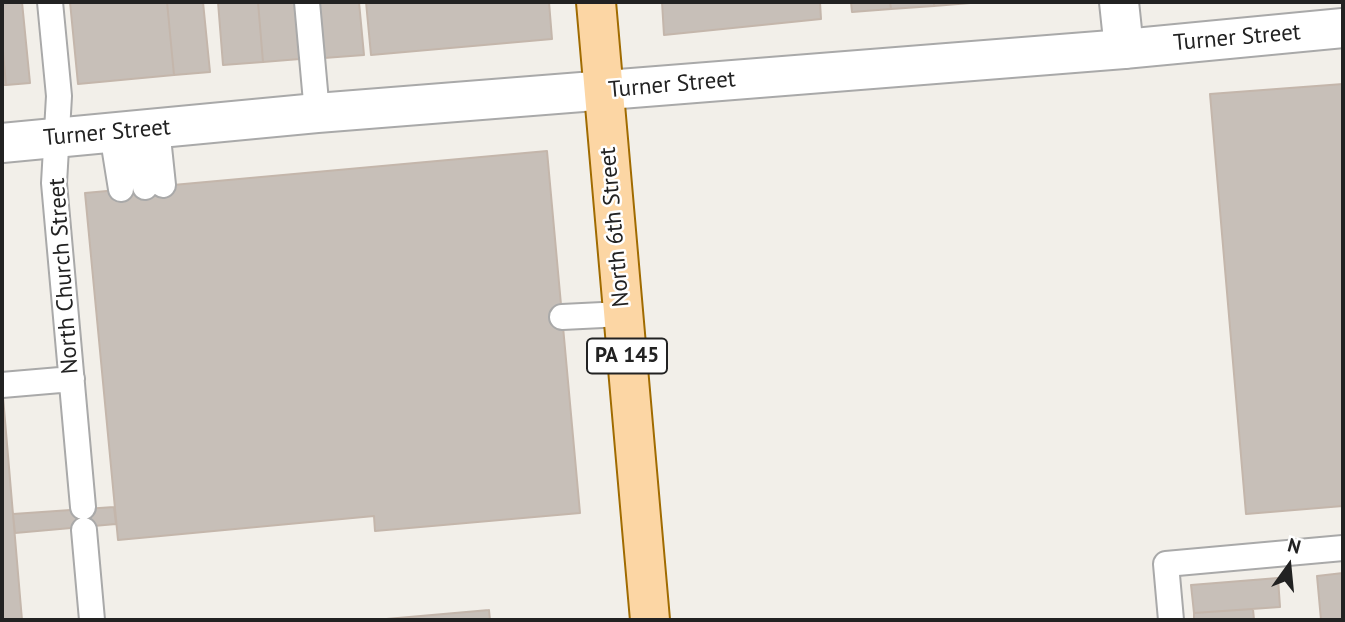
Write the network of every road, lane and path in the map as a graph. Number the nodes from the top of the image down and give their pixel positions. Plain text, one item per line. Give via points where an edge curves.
1 (50, 2) edge
2 (307, 2) edge
3 (596, 2) edge
4 (1119, 2) edge
5 (1343, 28) edge
6 (1124, 49) junction
7 (603, 91) junction
8 (317, 113) junction
9 (135, 131) junction
10 (57, 138) junction
11 (2, 143) edge
12 (623, 314) junction
13 (562, 317) dead end
14 (72, 379) junction
15 (2, 385) edge
16 (1343, 548) edge
17 (92, 620) edge
18 (650, 620) edge
19 (1171, 620) edge

1 - 10 lane, North Church Street via 59,96
2 - 8 lane
3 - 7 main road, North 6th Street / PA 145
4 - 6 street
5 - 6 street, Turner Street
6 - 7 street, Turner Street
7 - 8 street, Turner Street
7 - 12 main road, North 6th Street / PA 145
8 - 9 street, Turner Street
9 - 9 lane via 143,187
9 - 10 street, Turner Street
10 - 11 street, Turner Street
10 - 14 lane, North Church Street via 54,183
12 - 13 lane
12 - 18 main road, North 6th Street / PA 145
14 - 15 lane
14 - 17 lane, North Church Street
16 - 19 lane via 1166,564

